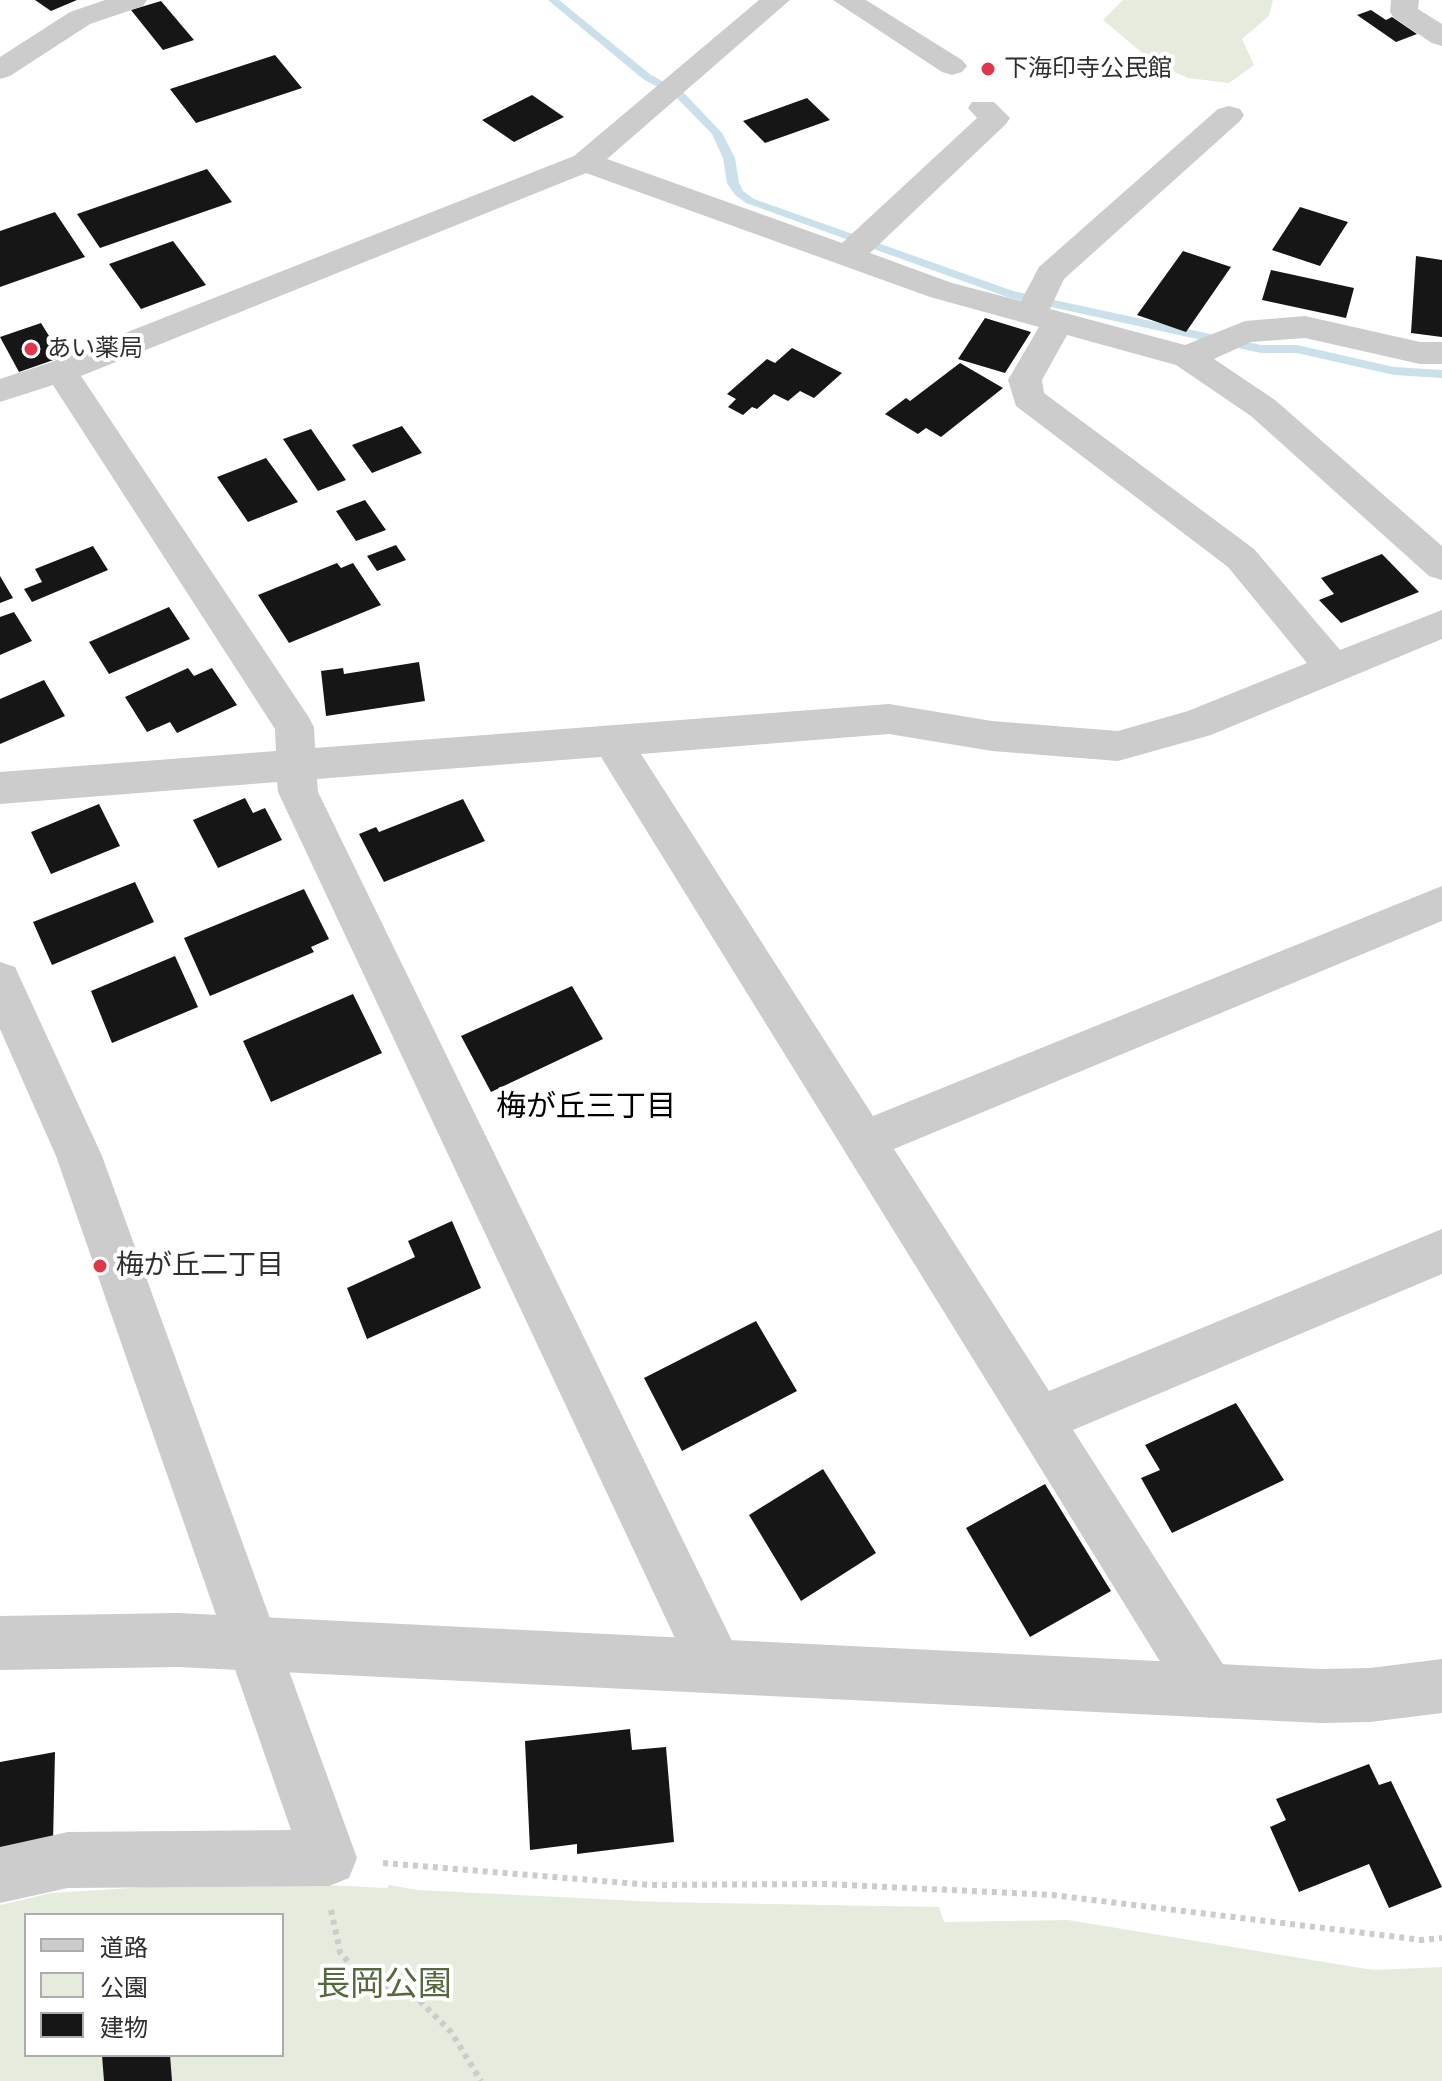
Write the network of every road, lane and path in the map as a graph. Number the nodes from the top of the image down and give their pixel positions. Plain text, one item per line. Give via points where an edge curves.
1 (133, 0) edge
2 (776, 0) edge
3 (847, 0) edge
4 (1405, 0) edge
5 (1442, 37) edge
6 (952, 66) dead end
7 (0, 70) edge
8 (983, 108) dead end
9 (1229, 115) dead end
10 (585, 162) junction
11 (849, 255) junction
12 (1046, 317) junction
13 (1442, 353) edge
14 (1188, 357) junction
15 (61, 371) junction
16 (0, 391) edge
17 (1442, 567) edge
18 (1442, 624) edge
19 (1334, 669) junction
20 (612, 741) junction
21 (296, 763) junction
22 (0, 788) edge
23 (1442, 903) edge
24 (0, 980) edge
25 (863, 1141) junction
26 (1442, 1251) edge
27 (1039, 1420) junction
28 (0, 1643) edge
29 (252, 1644) junction
30 (716, 1666) junction
31 (1442, 1686) edge
32 (1209, 1691) junction
33 (329, 1858) junction
34 (0, 1875) edge
35 (1442, 1938) edge
36 (481, 2081) edge

1 - 7 street via 80,18
2 - 10 street
3 - 6 street
4 - 5 street via 1404,12
8 - 11 street via 995,118
9 - 12 street via 1050,274
10 - 11 street
10 - 15 street
11 - 12 street via 941,290
12 - 14 street
12 - 19 street via 1025,380 1028,398 1241,558
13 - 14 street via 1420,353 1305,327 1245,332
14 - 17 street via 1263,408
15 - 16 street
15 - 21 street via 294,727
18 - 19 street
19 - 20 street via 1197,724 1118,746 992,736 889,719
20 - 21 street
20 - 25 street
21 - 22 street
21 - 30 street via 298,792
23 - 25 street
24 - 29 street via 79,1156
25 - 27 street
26 - 27 street
27 - 32 street
28 - 29 street via 104,1639
29 - 30 street
29 - 33 street
30 - 32 street
31 - 32 street via 1370,1695
33 - 34 street via 68,1860
33 - 35 path via 651,1885 827,1884 1052,1895 1422,1940
33 - 36 path via 340,1952 361,1978 415,1996 451,2032

